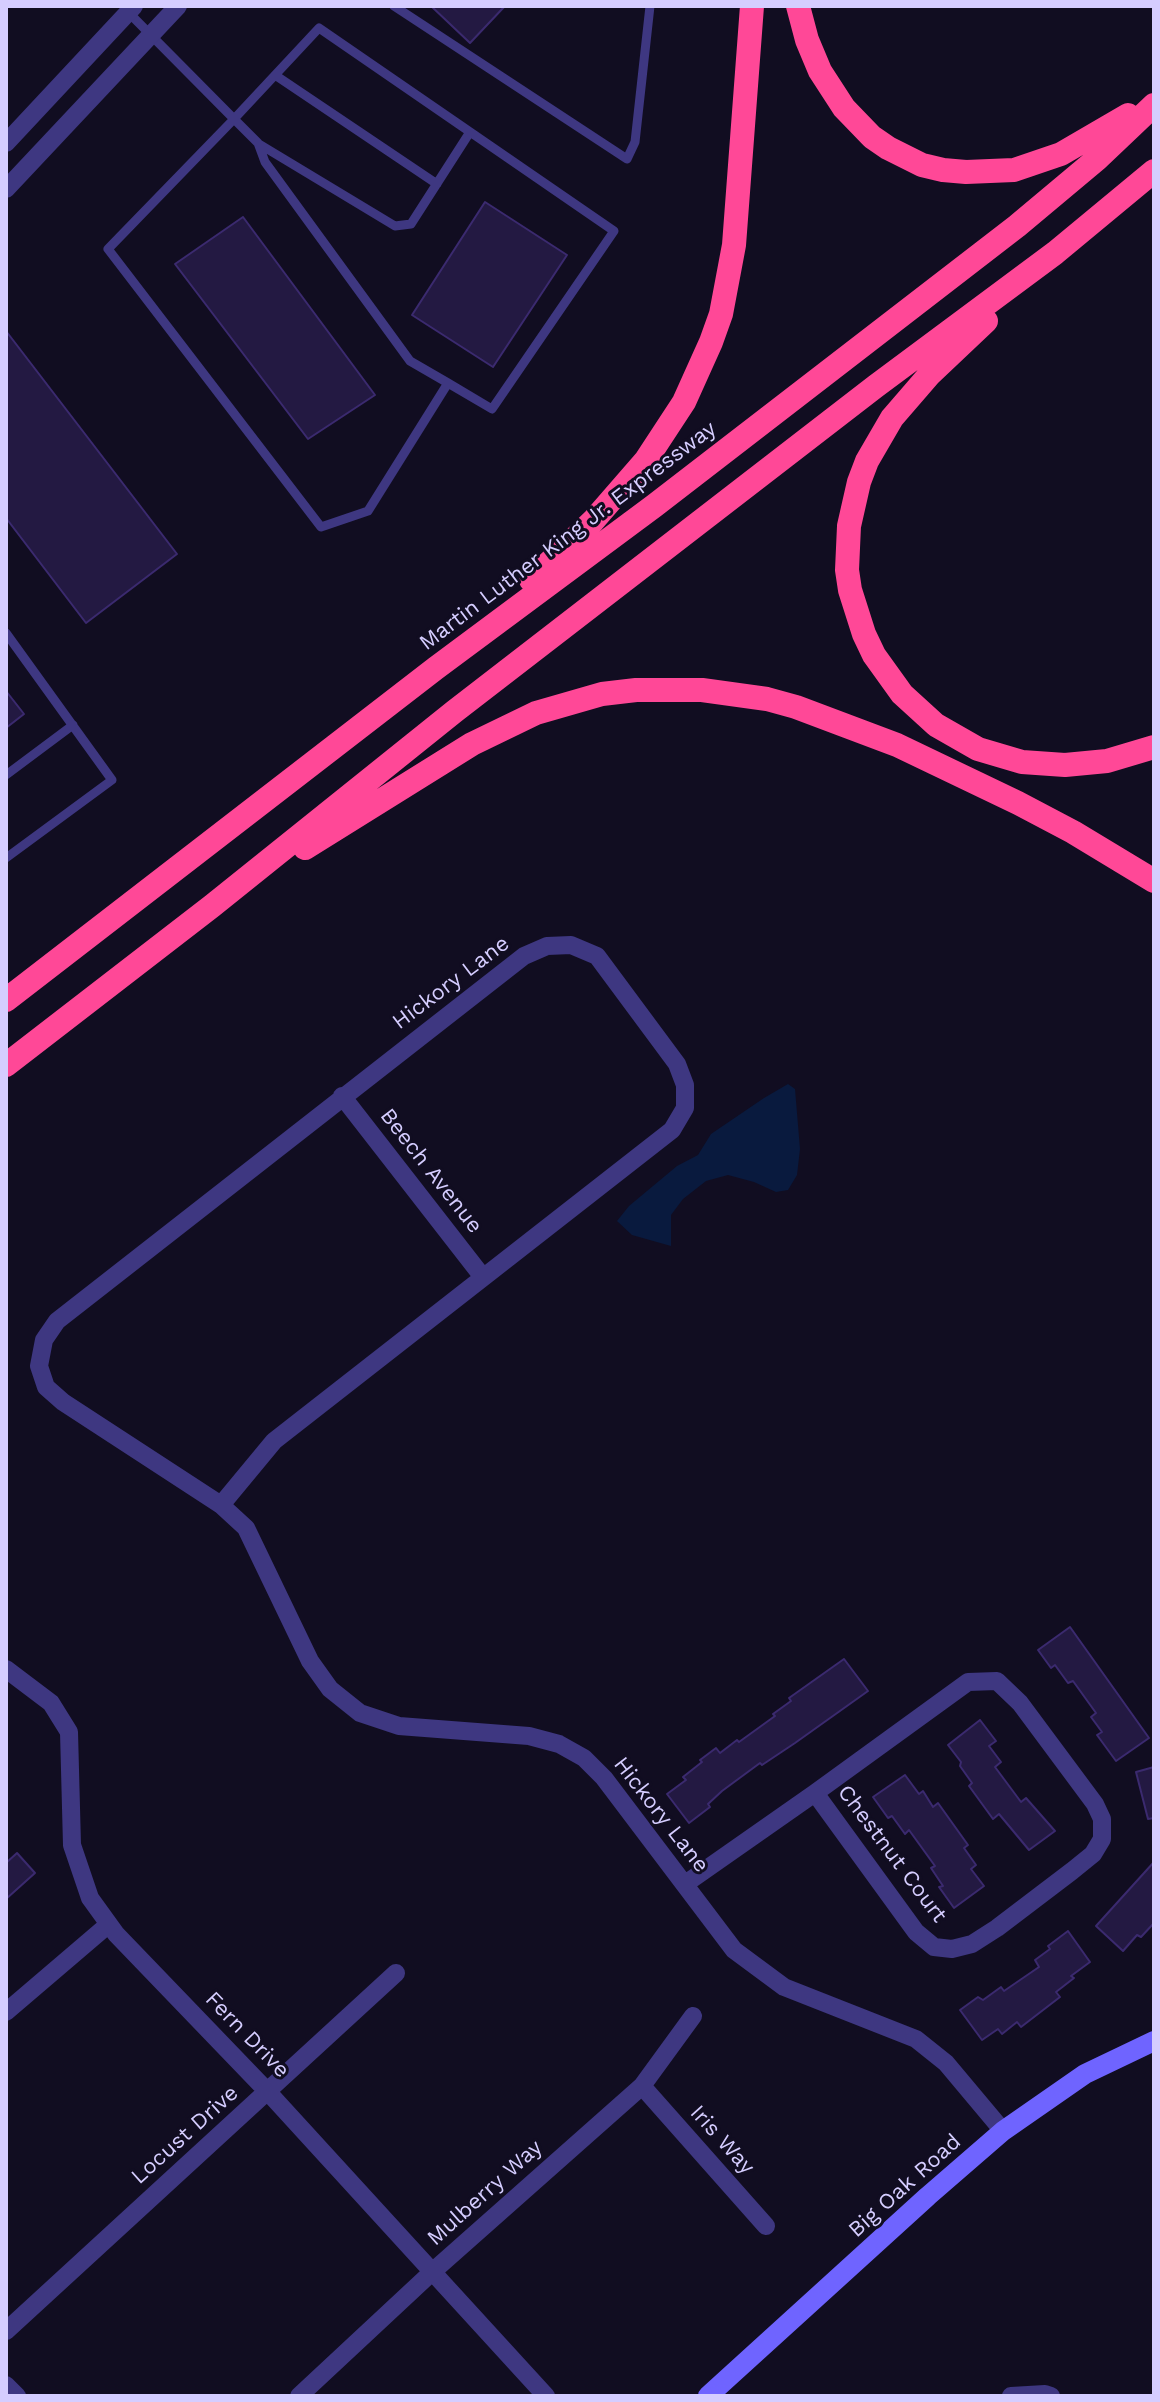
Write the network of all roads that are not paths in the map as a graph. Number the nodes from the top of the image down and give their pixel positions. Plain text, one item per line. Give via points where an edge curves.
1 (178, 6) edge
2 (394, 6) edge
3 (650, 6) edge
4 (752, 6) edge
5 (798, 6) edge
6 (131, 9) edge
7 (151, 35) junction
8 (275, 75) junction
9 (1154, 98) edge
10 (1154, 105) edge
11 (234, 119) junction
12 (470, 132) junction
13 (6, 143) edge
14 (258, 143) junction
15 (1154, 171) edge
16 (437, 184) junction
17 (6, 189) edge
18 (1055, 253) junction
19 (448, 383) junction
20 (6, 633) edge
21 (436, 668) junction
22 (73, 725) junction
23 (1154, 747) edge
24 (6, 775) edge
25 (6, 858) edge
26 (1154, 881) edge
27 (212, 906) junction
28 (6, 1000) edge
29 (6, 1065) edge
30 (342, 1096) junction
31 (482, 1276) junction
32 (221, 1505) junction
33 (6, 1669) edge
34 (815, 1793) junction
35 (685, 1884) junction
36 (109, 1924) junction
37 (396, 1973) dead end
38 (6, 2012) edge
39 (693, 2016) dead end
40 (1154, 2041) edge
41 (642, 2086) junction
42 (268, 2092) junction
43 (1003, 2131) junction
44 (766, 2226) dead end
45 (431, 2273) junction
46 (6, 2331) edge
47 (6, 2385) edge
48 (17, 2396) edge
49 (299, 2396) edge
50 (546, 2396) edge
51 (708, 2396) edge
52 (1011, 2396) edge
53 (1051, 2396) edge

1 - 7 street
2 - 3 lane via 627,159 635,142
4 - 21 highway via 734,245 721,314 694,382 668,429 603,511
5 - 9 highway via 820,71 837,99 856,123 888,148 922,165 991,172 1036,164 1086,141
6 - 7 lane
6 - 13 street
7 - 11 lane
7 - 17 street
8 - 11 lane
8 - 12 lane via 319,28
8 - 16 lane
10 - 21 highway, Martin Luther King Jr. Expressway via 1017,226
11 - 14 lane
11 - 19 lane via 108,249 321,527 368,511
12 - 16 lane
12 - 19 lane via 614,231 492,409
14 - 16 lane via 395,226 411,224
14 - 19 lane via 265,162 410,361
15 - 18 highway
18 - 23 highway via 930,374 878,440 852,504 850,590 864,634 887,675 918,710 956,738 1000,757 1043,765 1107,761
18 - 27 highway via 455,711
20 - 22 lane
21 - 28 highway, Martin Luther King Jr. Expressway
22 - 24 lane
22 - 25 lane via 112,780
26 - 27 highway via 1018,803 869,734 767,699 670,689 570,702 503,727
27 - 29 highway
30 - 31 street, Beech Avenue
30 - 31 street, Hickory Lane via 524,956 547,946 571,945 597,956 677,1064 685,1085 685,1108 672,1130
30 - 32 street, Hickory Lane via 57,1321 44,1340 39,1366 46,1387
31 - 32 street, Hickory Lane via 274,1441
32 - 35 street, Hickory Lane via 246,1528 310,1661 330,1689 360,1713 399,1726 529,1736 559,1744 604,1778
33 - 36 street, Fern Drive via 51,1703 69,1732 72,1845 90,1898
34 - 34 street, Chestnut Court via 968,1682 997,1681 1020,1703 1095,1804 1102,1839 1093,1854 997,1928 972,1944 934,1947 916,1932
34 - 35 street, Chestnut Court
35 - 43 street, Hickory Lane via 734,1950 784,1987 916,2039 946,2063
36 - 38 street
36 - 42 street, Fern Drive
37 - 42 street, Locust Drive
39 - 41 street, Mulberry Way
40 - 43 street, Big Oak Road via 1085,2074
41 - 44 street, Iris Way
41 - 45 street, Mulberry Way
42 - 45 street, Fern Drive
42 - 46 street, Locust Drive
43 - 51 street, Big Oak Road
45 - 49 street, Mulberry Way
45 - 50 street, Fern Drive
47 - 48 street
52 - 53 street

